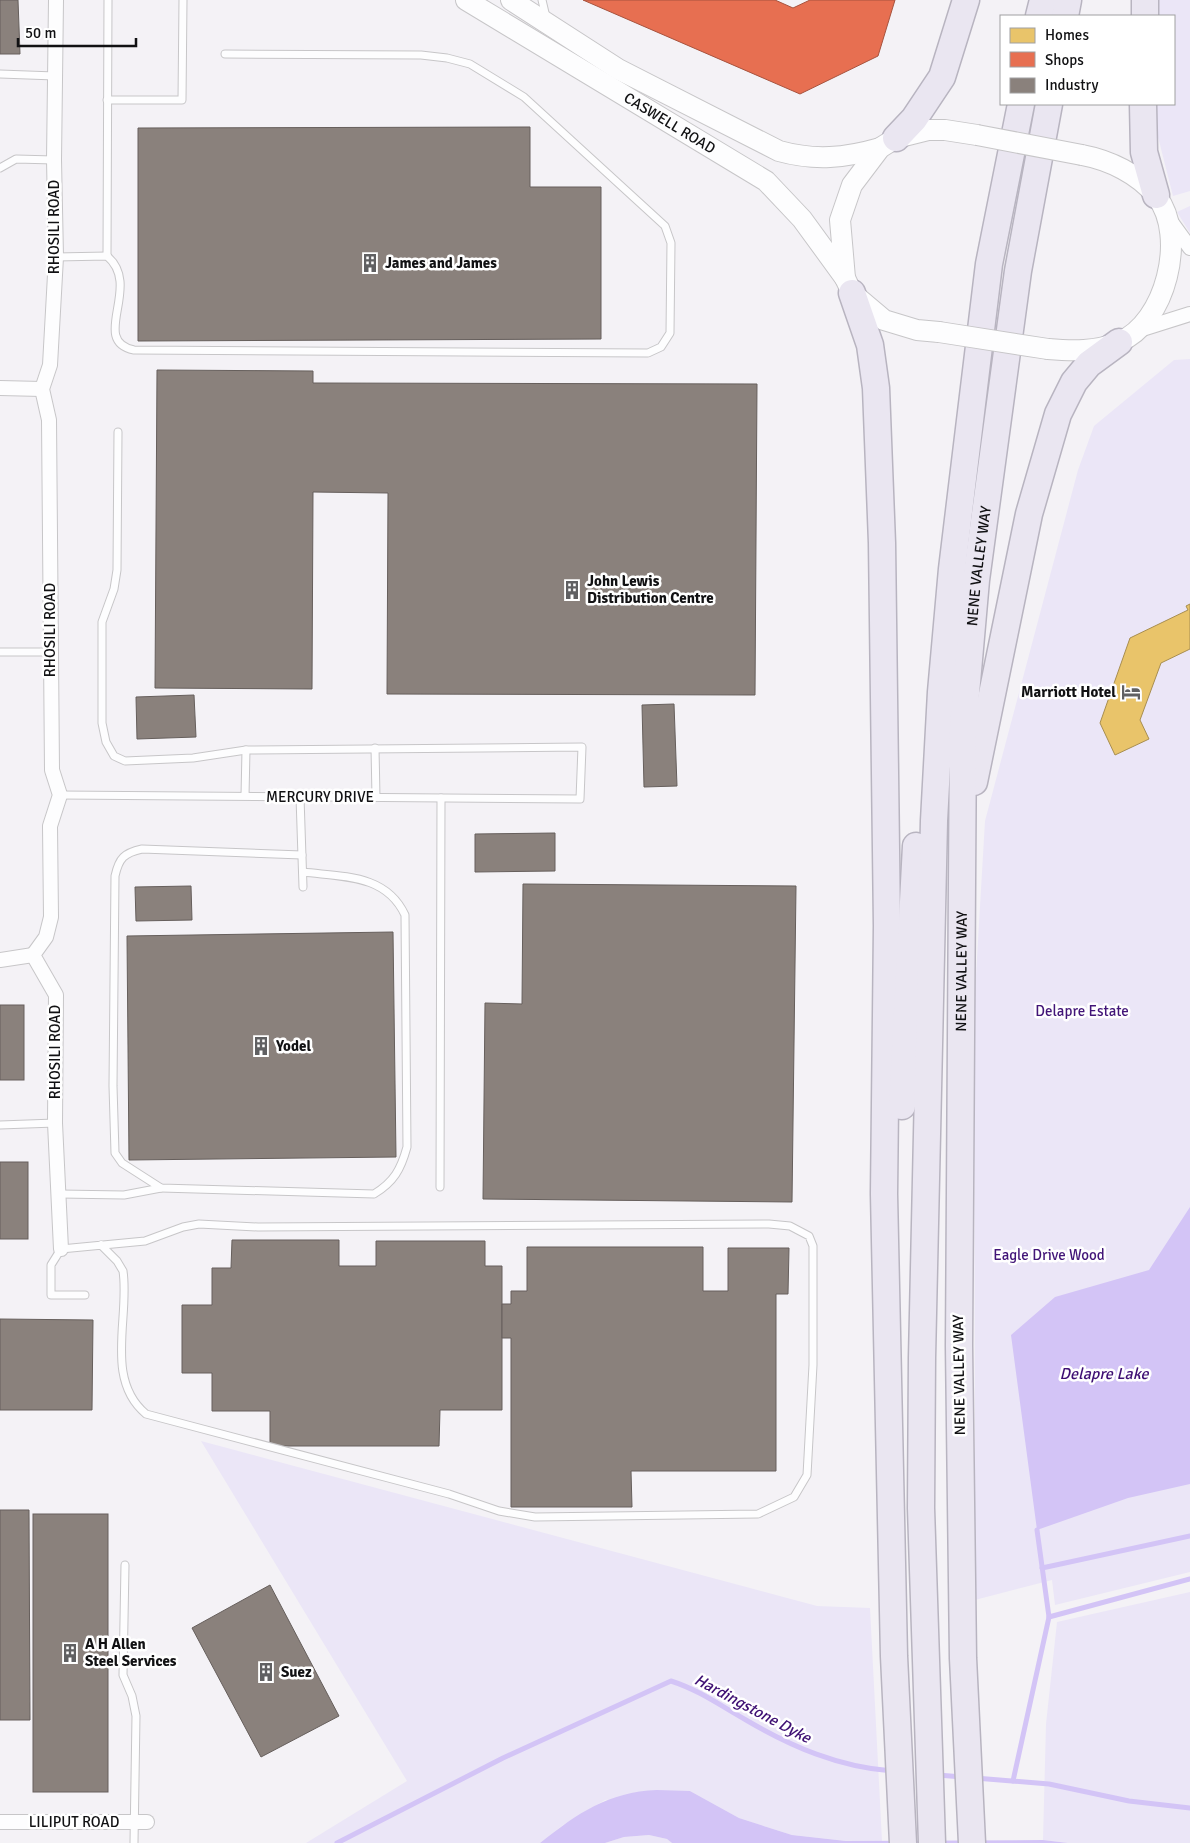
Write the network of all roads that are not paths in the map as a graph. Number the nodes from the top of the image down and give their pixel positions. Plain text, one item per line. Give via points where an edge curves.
1 (56, 0) edge
2 (108, 0) edge
3 (183, 0) edge
4 (466, 0) edge
5 (511, 0) edge
6 (542, 0) edge
7 (966, 0) edge
8 (1043, 0) edge
9 (1068, 0) edge
10 (1146, 0) edge
11 (1039, 15) edge
12 (1066, 15) edge
13 (1145, 15) edge
14 (548, 23) junction
15 (225, 54) dead end
16 (0, 74) edge
17 (55, 76) junction
18 (107, 100) junction
19 (1021, 105) edge
20 (1049, 105) edge
21 (1143, 105) edge
22 (888, 143) junction
23 (54, 160) junction
24 (0, 168) edge
25 (1162, 206) junction
26 (1190, 248) edge
27 (107, 256) junction
28 (56, 257) junction
29 (849, 286) junction
30 (1190, 314) edge
31 (1127, 337) junction
32 (0, 388) edge
33 (42, 389) junction
34 (118, 432) dead end
35 (952, 570) junction
36 (0, 652) edge
37 (51, 652) junction
38 (375, 748) junction
39 (246, 750) junction
40 (60, 795) junction
41 (245, 796) junction
42 (300, 797) junction
43 (376, 798) junction
44 (441, 798) junction
45 (963, 834) junction
46 (302, 855) junction
47 (303, 872) junction
48 (303, 887) dead end
49 (33, 955) junction
50 (0, 960) edge
51 (55, 1123) junction
52 (0, 1125) edge
53 (440, 1187) dead end
54 (160, 1188) junction
55 (60, 1194) junction
56 (101, 1245) junction
57 (61, 1249) junction
58 (85, 1295) dead end
59 (888, 1356) junction
60 (126, 1566) dead end
61 (0, 1822) edge
62 (141, 1822) junction
63 (134, 1843) edge
64 (903, 1843) edge
65 (932, 1843) edge
66 (972, 1843) edge

1 - 17 street, RHOSILI ROAD
2 - 18 lane
3 - 18 lane via 182,100
4 - 29 street, CASWELL ROAD via 766,181 802,219
5 - 14 street, CASWELL ROAD
6 - 14 lane
7 - 22 highway via 942,77 914,119
8 - 11 highway
9 - 12 highway
10 - 13 highway
14 - 22 street, CASWELL ROAD via 618,69 779,151 798,157 833,158
15 - 27 lane via 435,56 459,60 486,72 524,97 665,226 671,243 669,338 661,347 648,353 134,350 116,340 121,282 116,267
16 - 17 lane
17 - 23 street, RHOSILI ROAD
18 - 27 lane
19 - 35 highway, NENE VALLEY WAY via 989,264
20 - 45 highway, NENE VALLEY WAY via 1018,271 976,580 963,727
21 - 25 highway via 1144,152
22 - 25 street, CASWELL ROAD, bridge via 928,130 945,130 1082,154 1118,166
22 - 29 street via 852,185 840,220
23 - 24 lane via 16,160
23 - 28 street, RHOSILI ROAD
25 - 26 street
25 - 31 street via 1170,254 1165,286 1155,307
27 - 28 lane
28 - 33 street, RHOSILI ROAD via 50,365
29 - 31 street, CASWELL ROAD, bridge via 884,320 917,330 1072,351 1095,349
29 - 59 highway via 870,345 876,388 882,543 887,926 884,1194
30 - 31 street
31 - 45 highway via 1079,376 1058,414 1029,514
32 - 33 street
33 - 37 street, RHOSILI ROAD via 49,420
34 - 39 lane via 117,570 102,622 102,723 106,742 114,756 125,761 193,758
35 - 59 highway via 928,672 920,766
35 - 65 highway, NENE VALLEY WAY via 941,692 934,830 922,1358 921,1508
36 - 37 lane
37 - 40 street, RHOSILI ROAD via 52,770
38 - 39 lane
38 - 43 lane
38 - 44 lane, MERCURY DRIVE via 582,747 580,799
39 - 41 lane
40 - 41 lane, MERCURY DRIVE
40 - 49 street via 50,826 51,917 46,937
41 - 42 lane, MERCURY DRIVE
42 - 43 lane, MERCURY DRIVE
42 - 46 lane
43 - 44 lane, MERCURY DRIVE
44 - 53 lane
45 - 66 highway, NENE VALLEY WAY via 958,1346 963,1658
46 - 47 lane
46 - 54 lane via 142,849 128,852 119,860 115,876 112,1086 115,1153 122,1163
47 - 48 lane
47 - 54 lane via 375,883 398,901 405,915 407,1147 402,1166 396,1178 374,1194
49 - 50 street
49 - 51 street, RHOSILI ROAD via 56,995
51 - 52 lane
51 - 55 street, RHOSILI ROAD
54 - 55 lane via 124,1195
55 - 57 street, RHOSILI ROAD
56 - 56 lane via 145,1241 199,1224 258,1227 790,1226 809,1236 813,1246 813,1365 807,1474 794,1497 758,1514 535,1517 499,1511 449,1494 146,1414 137,1406 122,1376 123,1271 118,1260
56 - 57 lane
57 - 58 lane via 51,1265 51,1295
59 - 64 highway via 894,1656
60 - 62 lane via 123,1675 136,1716
61 - 62 street, LILIPUT ROAD
62 - 63 lane

